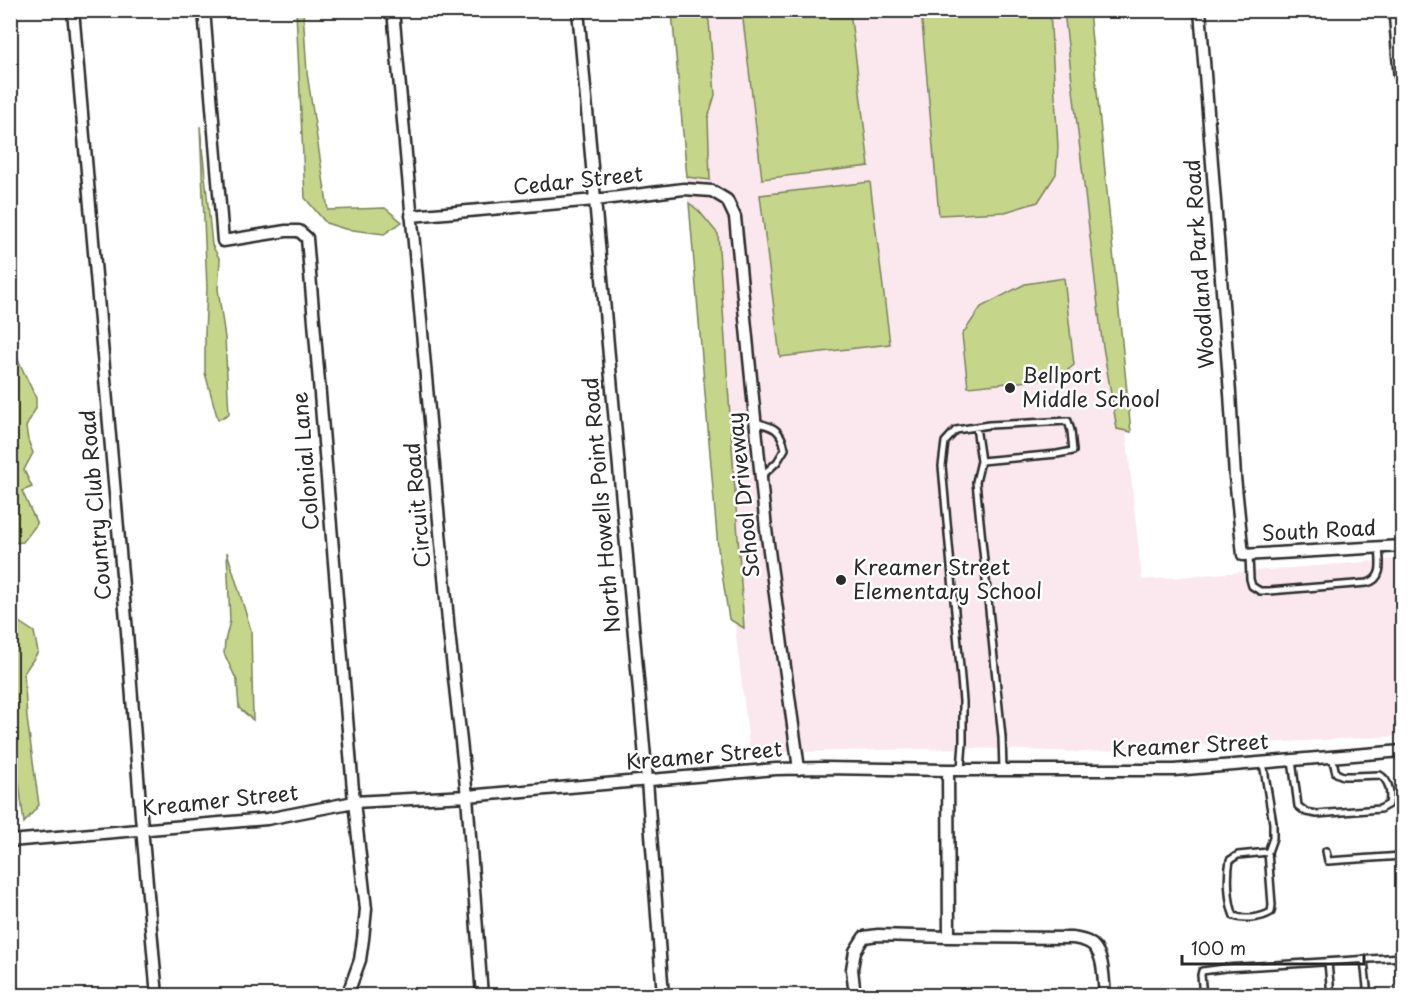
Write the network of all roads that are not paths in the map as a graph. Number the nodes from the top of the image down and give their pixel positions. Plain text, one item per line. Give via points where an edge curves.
1 (73, 10) edge
2 (204, 10) edge
3 (393, 10) edge
4 (578, 10) edge
5 (1200, 10) edge
6 (1397, 10) edge
7 (1402, 74) edge
8 (595, 200) junction
9 (411, 216) junction
10 (735, 217) joint
11 (756, 422) junction
12 (976, 427) junction
13 (981, 461) junction
14 (761, 477) junction
15 (1239, 515) joint
16 (1402, 546) edge
17 (1379, 547) junction
18 (1249, 555) junction
19 (1402, 751) edge
20 (1332, 757) junction
21 (1292, 760) junction
22 (1263, 763) junction
23 (799, 769) junction
24 (961, 769) junction
25 (948, 770) junction
26 (1003, 770) junction
27 (647, 780) junction
28 (467, 796) junction
29 (354, 802) junction
30 (142, 830) junction
31 (10, 841) edge
32 (1326, 850) dead end
33 (1268, 852) junction
34 (1402, 856) edge
35 (949, 937) junction
36 (1401, 957) edge
37 (1364, 960) junction
38 (1328, 962) junction
39 (157, 996) edge
40 (347, 996) edge
41 (482, 996) edge
42 (663, 996) edge
43 (855, 996) edge
44 (1105, 996) edge
45 (1203, 996) edge
46 (1331, 996) edge
47 (1368, 996) edge
48 (1402, 996) edge

1 - 30 street, Country Club Road
2 - 29 street, Colonial Lane via 223,241 286,231 299,231 307,238
3 - 9 street, Circuit Road
4 - 8 street, North Howells Point Road
5 - 15 street, Woodland Park Road
6 - 7 main road
8 - 9 street, Cedar Street
8 - 10 street, Cedar Street via 684,189 712,191 726,200
8 - 27 street, North Howells Point Road
9 - 28 street, Circuit Road
10 - 11 street, School Driveway
11 - 14 street, School Driveway
11 - 14 lane via 774,428 783,437 785,449
12 - 13 lane
12 - 13 lane via 1068,421 1071,431 1073,451
12 - 24 lane via 956,430 945,442 942,466 963,701
13 - 26 lane via 976,482
14 - 23 street, School Driveway
15 - 18 street, South Road via 1243,555
16 - 17 street, South Road
17 - 18 street, South Road
17 - 18 lane via 1379,575 1374,581 1269,591 1252,586
19 - 20 street, Kreamer Street
20 - 21 street, Kreamer Street
20 - 21 lane via 1336,772 1343,776 1384,778 1391,794 1389,804 1380,809 1306,812 1298,806
21 - 22 street, Kreamer Street
22 - 26 street, Kreamer Street via 1174,770
22 - 33 lane via 1273,823
23 - 25 street, Kreamer Street
23 - 27 street, Kreamer Street
24 - 25 street, Kreamer Street
24 - 26 street, Kreamer Street
25 - 35 street
27 - 28 street, Kreamer Street
27 - 42 street, North Howells Point Road
28 - 29 street, Kreamer Street
28 - 41 street, Circuit Road
29 - 30 street, Kreamer Street via 267,819
29 - 40 street, Colonial Lane via 366,909 360,960
30 - 31 street, Kreamer Street
30 - 39 street, Country Club Road
32 - 34 lane via 1328,861
33 - 33 lane via 1271,912 1240,919 1231,910 1230,860 1238,855
35 - 43 street via 864,937 855,951 852,969
35 - 44 street via 1073,938 1089,942 1098,952
36 - 37 lane
36 - 48 lane
37 - 38 lane
37 - 47 lane
38 - 45 lane via 1202,971
38 - 46 lane

